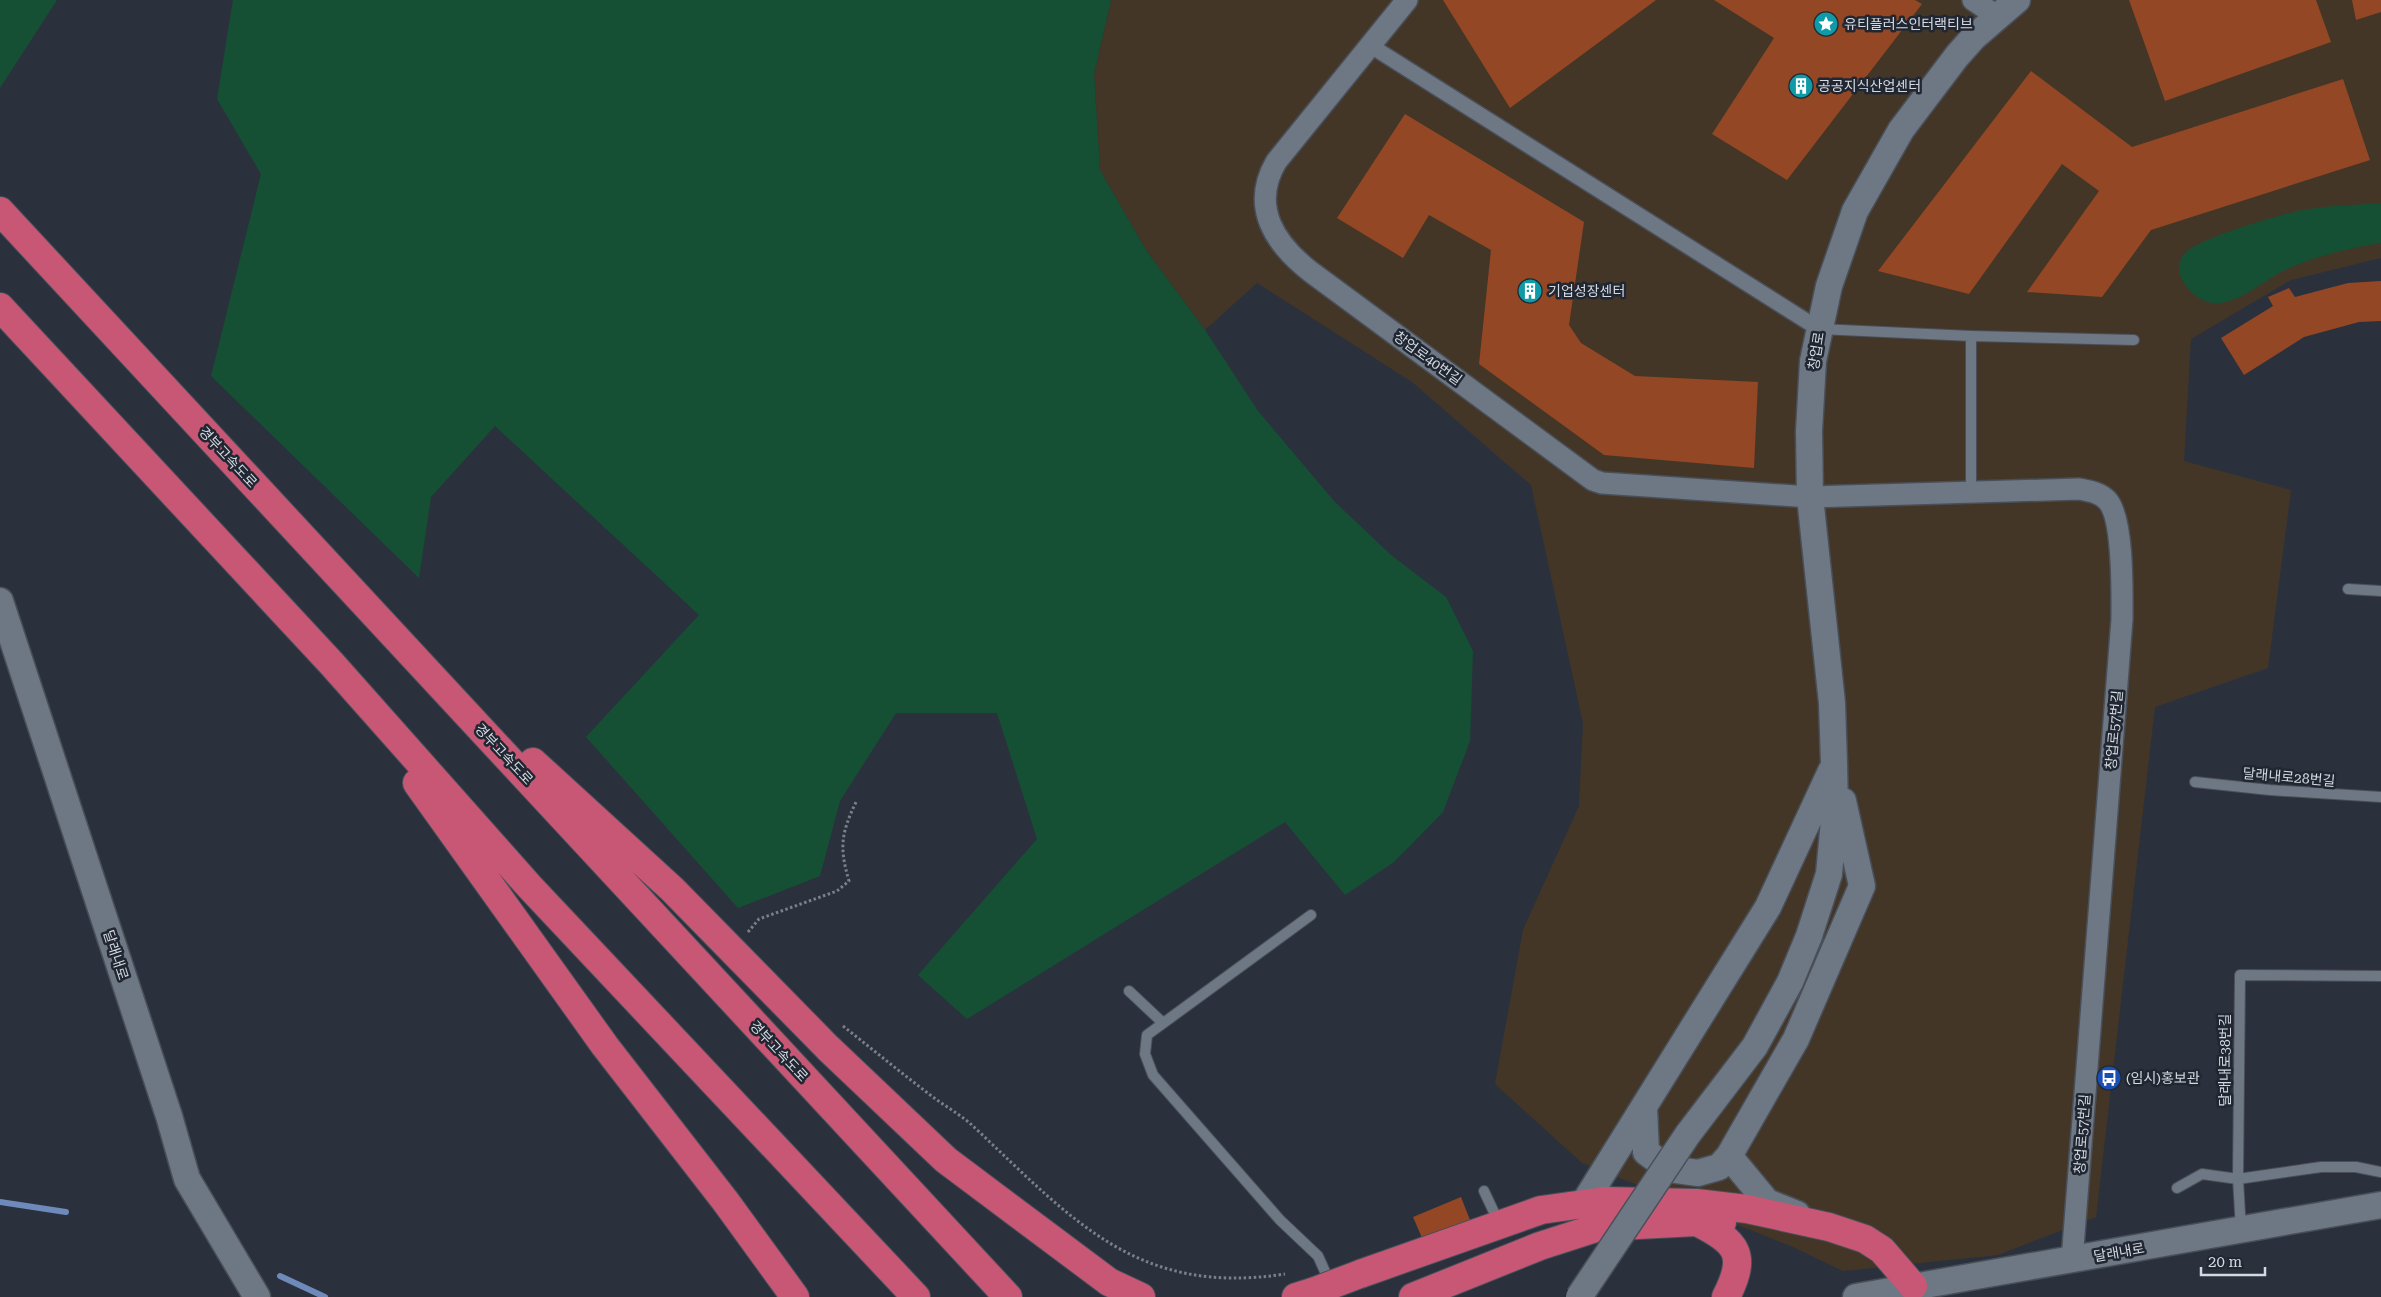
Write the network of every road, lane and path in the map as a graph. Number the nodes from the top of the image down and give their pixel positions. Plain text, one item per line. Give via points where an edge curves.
1 (1407, 0) edge
2 (1974, 0) edge
3 (2017, 0) edge
4 (1997, 16) junction
5 (1370, 46) junction
6 (0, 211) edge
7 (0, 307) edge
8 (1819, 329) junction
9 (1971, 336) junction
10 (2134, 340) dead end
11 (1971, 492) junction
12 (1810, 497) junction
13 (2348, 590) dead end
14 (2381, 591) edge
15 (0, 601) edge
16 (380, 621) junction
17 (332, 664) junction
18 (1834, 763) junction
19 (2195, 782) dead end
20 (2381, 797) edge
21 (857, 800) dead end
22 (1311, 915) dead end
23 (747, 935) dead end
24 (2381, 976) edge
25 (1129, 991) dead end
26 (835, 1020) dead end
27 (1163, 1023) junction
28 (1644, 1107) junction
29 (1729, 1156) junction
30 (2381, 1172) edge
31 (2238, 1179) junction
32 (2177, 1188) dead end
33 (1484, 1191) dead end
34 (1584, 1203) junction
35 (2381, 1205) edge
36 (1696, 1222) junction
37 (1499, 1224) junction
38 (1827, 1226) junction
39 (2241, 1231) junction
40 (1123, 1256) dead end
41 (1318, 1256) junction
42 (2072, 1260) junction
43 (1224, 1283) dead end
44 (1913, 1286) junction
45 (1316, 1295) edge
46 (257, 1297) edge
47 (795, 1297) edge
48 (916, 1297) edge
49 (1008, 1297) edge
50 (1141, 1297) edge
51 (1413, 1297) edge
52 (1579, 1297) edge
53 (1726, 1297) edge
54 (1856, 1297) edge

1 - 5 street, 창업로40번길
2 - 4 street
3 - 4 street, 창업로
4 - 8 street, 창업로 via 1967,44 1928,92 1901,130 1855,210 1829,286
5 - 8 street
5 - 12 street, 창업로40번길 via 1270,172 1266,199 1270,222 1290,255 1595,481
6 - 16 highway, 경부고속도로
7 - 17 highway
8 - 9 lane
8 - 12 street, 창업로 via 1810,393
9 - 10 lane
9 - 11 lane
11 - 12 street, 창업로57번길
11 - 42 street, 창업로57번길 via 2095,492 2111,506 2117,529 2122,573 2120,661
12 - 18 street, 창업로 via 1832,703
13 - 14 lane
15 - 46 street, 달래내로 via 187,1179
16 - 49 highway, 경부고속도로
16 - 50 highway via 672,889 828,1048 946,1160 1109,1282
17 - 47 highway via 605,1046
17 - 48 highway via 529,886
18 - 28 street via 1768,907
18 - 29 street via 1862,886 1796,1039
18 - 52 street, bridge via 1835,810 1829,874 1790,982 1755,1046 1688,1134
19 - 20 lane, 달래내로28번길
21 - 23 path via 842,837 849,882 837,891 759,919
22 - 27 lane
24 - 31 lane, 달래내로38번길 via 2240,975
25 - 27 lane
26 - 40 path via 974,1127 1048,1199 1093,1237
27 - 41 lane via 1147,1036 1146,1054 1153,1075 1280,1220
28 - 29 street via 1646,1152 1669,1169 1698,1173 1719,1167
28 - 34 street
29 - 38 street via 1767,1202
30 - 31 lane via 2356,1167 2321,1167
31 - 32 lane via 2202,1174
31 - 39 lane, 달래내로38번길
33 - 37 lane
34 - 37 highway via 1541,1210
34 - 38 highway via 1696,1203 1747,1209
35 - 39 street, 달래내로
36 - 44 highway via 1721,1222 1832,1244 1859,1253
36 - 51 highway via 1599,1227 1540,1246
36 - 53 highway via 1723,1235 1733,1245 1737,1268
37 - 45 highway, bridge via 1360,1274
38 - 44 highway via 1865,1239 1882,1250
39 - 42 street, 달래내로
41 - 43 path via 1300,1271
41 - 45 lane
42 - 44 street, 달래내로
44 - 54 street, 달래내로

